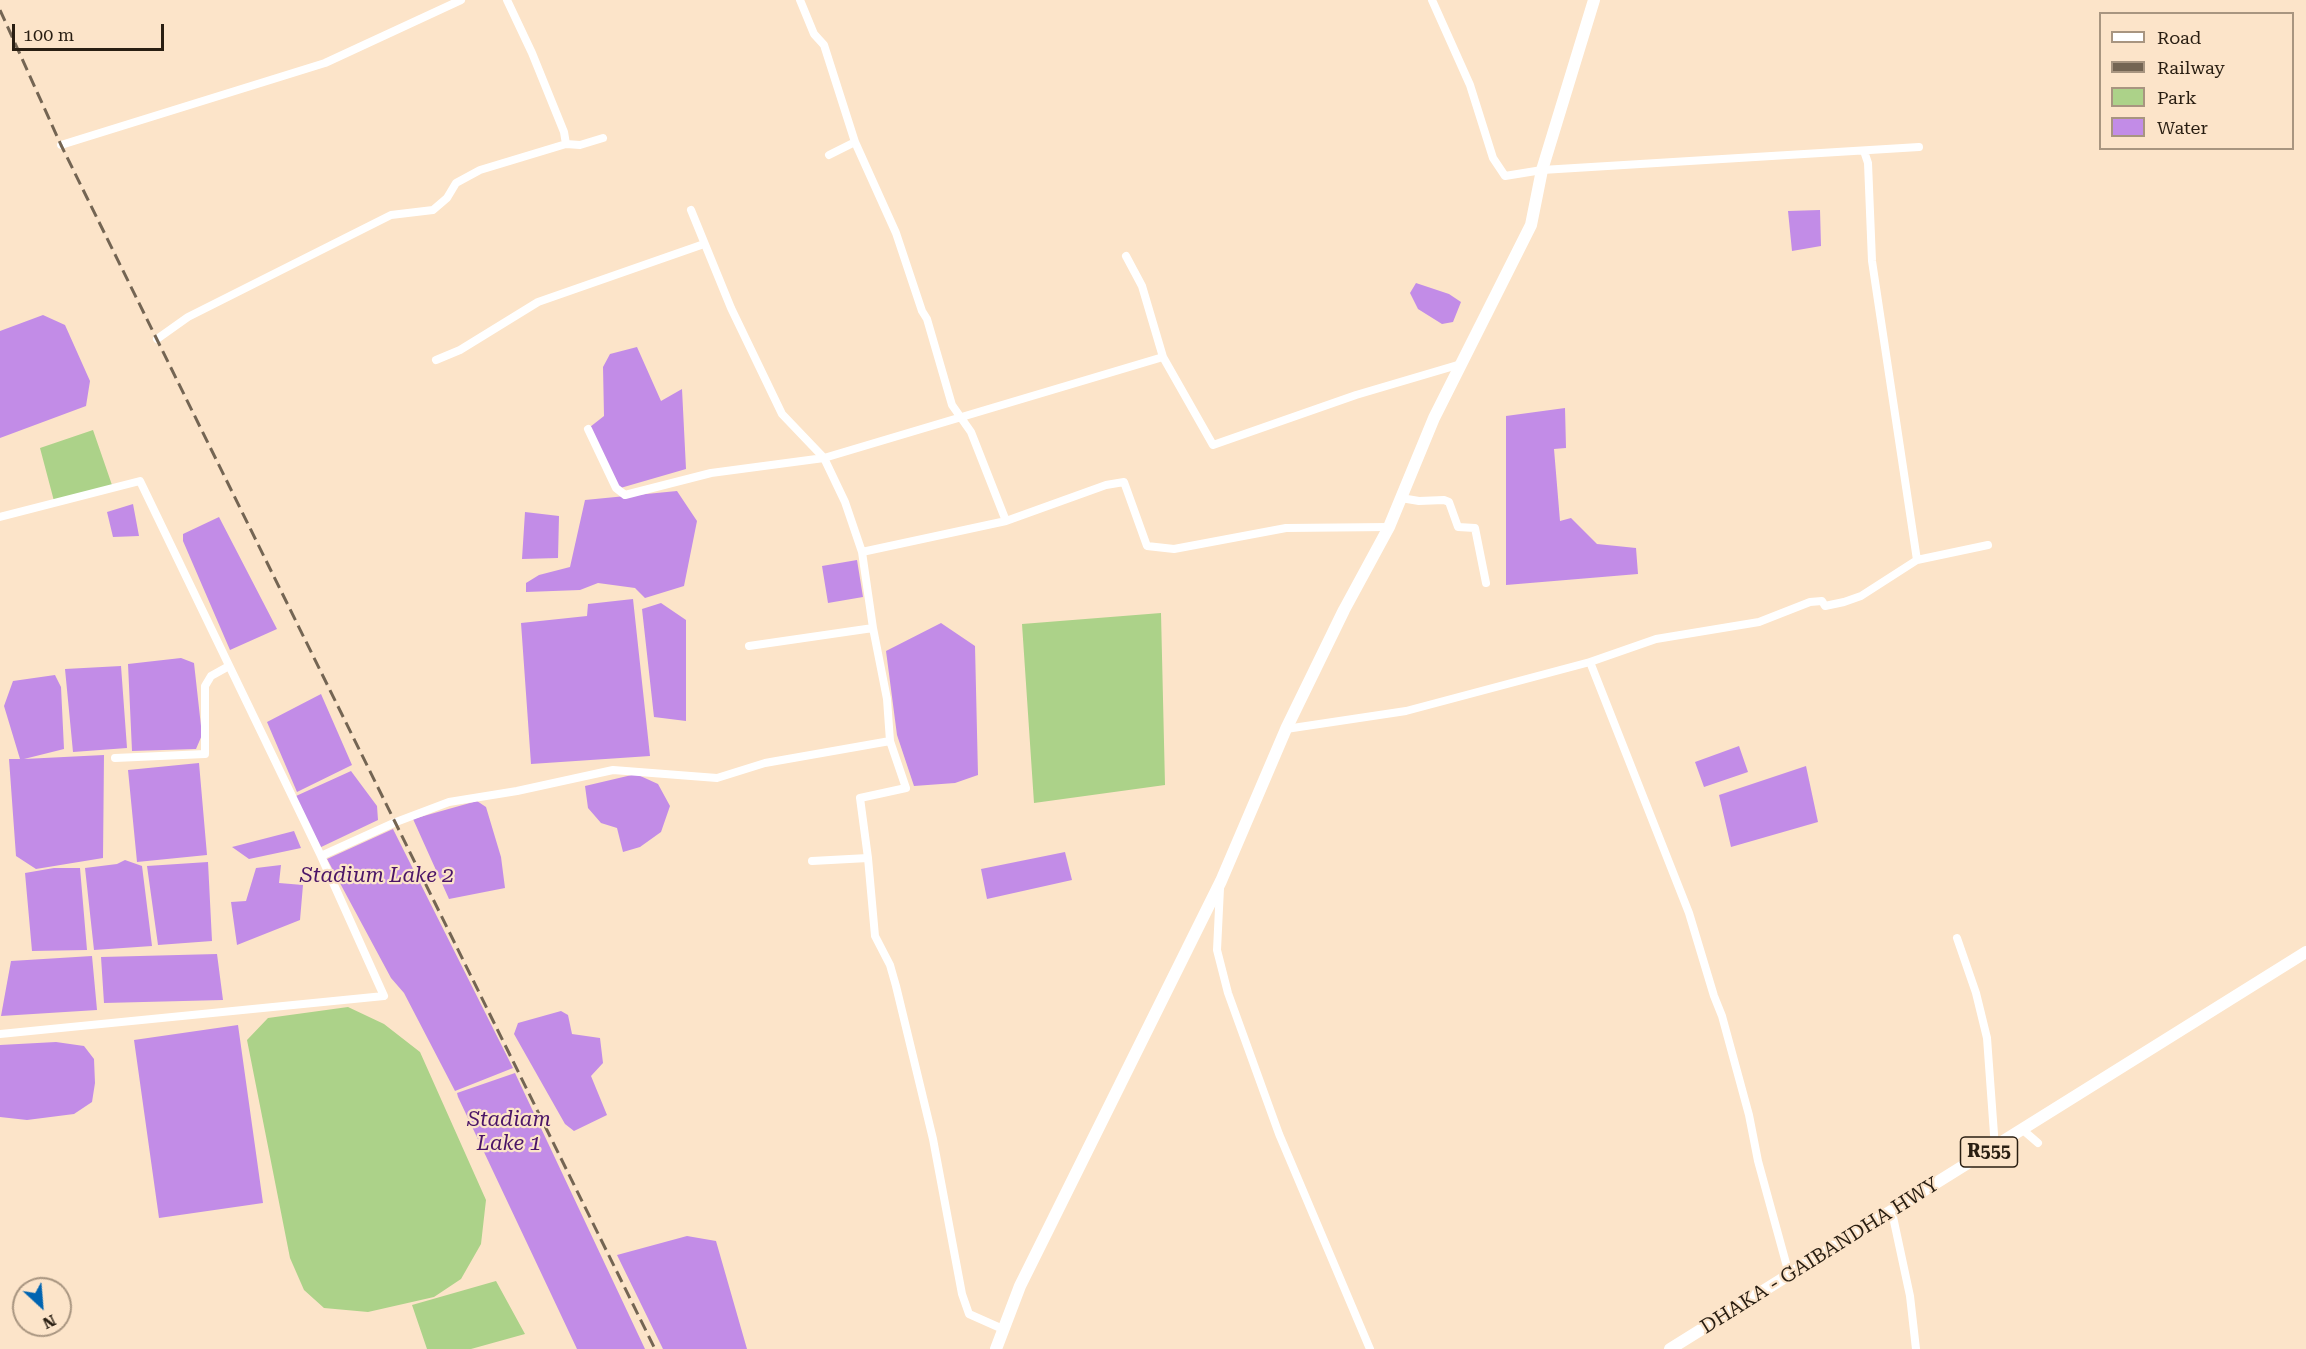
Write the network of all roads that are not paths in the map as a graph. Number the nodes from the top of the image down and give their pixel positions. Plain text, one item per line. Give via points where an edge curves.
1 (460, 0) edge
2 (507, 0) edge
3 (800, 0) edge
4 (1432, 0) edge
5 (1594, 0) edge
6 (603, 138) dead end
7 (855, 142) junction
8 (566, 144) junction
9 (61, 145) dead end
10 (1919, 147) dead end
11 (1864, 151) junction
12 (829, 156) dead end
13 (1542, 170) junction
14 (691, 210) dead end
15 (704, 244) junction
16 (1126, 256) dead end
17 (157, 339) dead end
18 (1163, 357) junction
19 (436, 360) dead end
20 (1461, 364) junction
21 (962, 419) junction
22 (588, 429) dead end
23 (824, 458) junction
24 (1401, 498) junction
25 (0, 517) edge
26 (1006, 521) junction
27 (1389, 527) junction
28 (1988, 545) dead end
29 (862, 552) junction
30 (1917, 560) junction
31 (1486, 584) dead end
32 (873, 628) junction
33 (749, 646) dead end
34 (1590, 662) junction
35 (229, 666) junction
36 (1286, 729) junction
37 (890, 741) junction
38 (115, 758) dead end
39 (321, 856) junction
40 (868, 858) junction
41 (813, 861) dead end
42 (1221, 881) junction
43 (1956, 938) dead end
44 (2306, 952) edge
45 (0, 1034) edge
46 (2023, 1130) junction
47 (2038, 1143) dead end
48 (1995, 1148) junction
49 (1892, 1212) junction
50 (1789, 1274) junction
51 (1005, 1330) junction
52 (996, 1349) edge
53 (1370, 1349) edge
54 (1671, 1349) edge
55 (1916, 1349) edge

1 - 9 street via 325,63
2 - 8 street via 532,53
3 - 7 street via 814,34 824,45
4 - 13 street via 1470,85 1493,158 1505,176
5 - 13 main road
6 - 8 street
7 - 12 street
7 - 21 street via 896,233 952,405
8 - 17 street via 480,170 456,183 433,210 391,215 188,317
10 - 11 street
11 - 13 street
11 - 30 street via 1868,164 1872,261
13 - 20 main road via 1531,225
14 - 15 street
15 - 19 street via 538,302 460,350
15 - 23 street via 782,414
16 - 18 street via 1142,286
18 - 20 street via 1213,446 1356,395
18 - 21 street
20 - 24 main road
21 - 23 street
21 - 26 street via 971,432
22 - 23 street via 616,488 625,495 711,473
23 - 29 street
24 - 27 main road
24 - 31 street via 1449,502 1458,527 1475,528
25 - 35 street via 140,481
26 - 27 street via 1124,482 1148,546 1174,549 1286,528
26 - 29 street
27 - 36 main road
28 - 30 street
29 - 32 street
30 - 34 street via 1861,596 1844,602 1825,606 1822,601 1810,602 1759,622 1656,639
32 - 33 street
32 - 37 street via 887,699
34 - 36 street via 1406,711
34 - 50 street via 1689,913 1722,1016
35 - 38 street via 211,676 205,686 205,754
35 - 39 street
36 - 42 main road
37 - 39 street via 765,763 717,778 613,770 448,802
37 - 40 street via 906,788 860,798
39 - 45 street via 384,996
40 - 41 street
40 - 51 street via 875,936 897,986 933,1139 962,1294 969,1314
42 - 51 main road via 1020,1286
42 - 53 street via 1217,950 1228,993 1280,1134
43 - 48 street via 1987,1038
44 - 46 main road, DHAKA - GAIBANDHA HWY / R555
46 - 47 street
46 - 48 main road, DHAKA - GAIBANDHA HWY / R555
48 - 49 main road, DHAKA - GAIBANDHA HWY / R555
49 - 50 main road, DHAKA - GAIBANDHA HWY / R555
49 - 55 street via 1910,1296
50 - 54 main road, DHAKA - GAIBANDHA HWY / R555
51 - 52 main road

